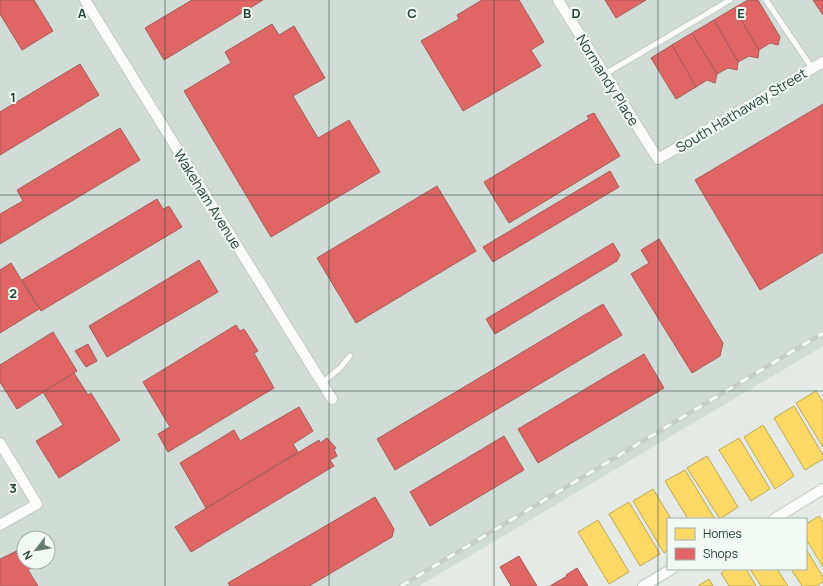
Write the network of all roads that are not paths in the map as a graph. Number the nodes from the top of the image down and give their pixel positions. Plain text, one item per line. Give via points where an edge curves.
1 (85, 0) edge
2 (558, 0) edge
3 (730, 0) edge
4 (766, 0) edge
5 (823, 62) edge
6 (812, 68) junction
7 (605, 74) junction
8 (658, 159) joint
9 (350, 356) dead end
10 (322, 383) junction
11 (332, 399) dead end
12 (0, 442) edge
13 (823, 490) edge
14 (776, 518) edge
15 (0, 525) edge
16 (670, 570) edge
17 (644, 586) edge

1 - 10 street, Wakeham Avenue
2 - 7 street, Normandy Place
3 - 7 lane
4 - 6 lane
5 - 6 street, South Hathaway Street
6 - 8 street, South Hathaway Street
7 - 8 street, Normandy Place
9 - 10 lane
10 - 11 street, Wakeham Avenue
12 - 15 street via 37,504
13 - 14 street
16 - 17 street

